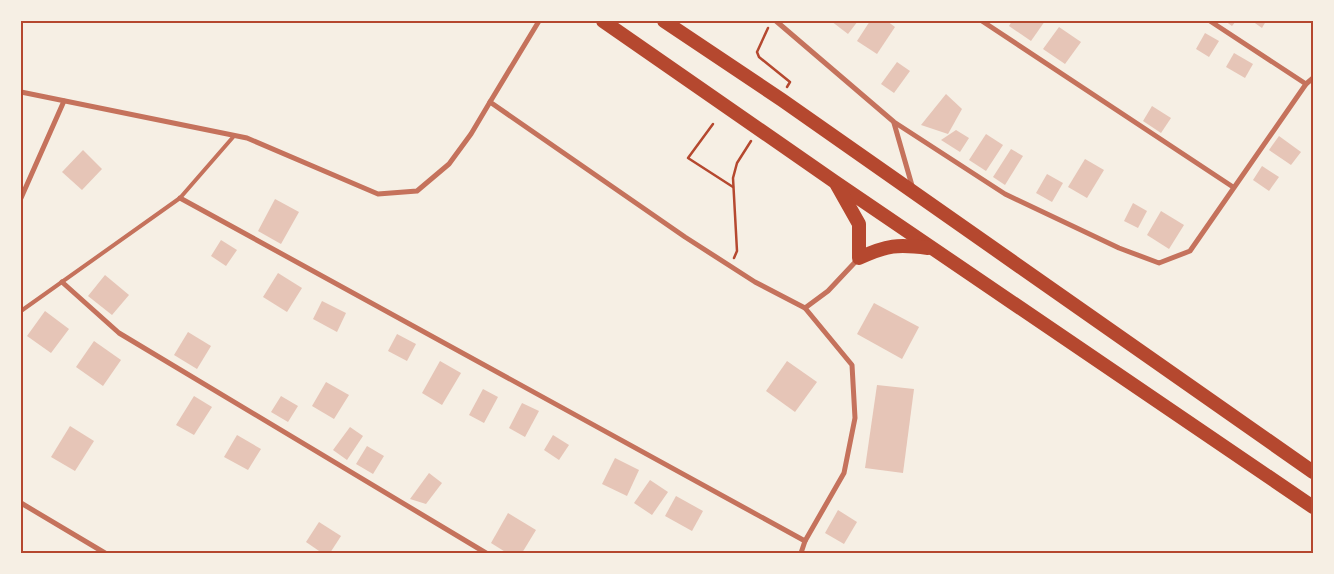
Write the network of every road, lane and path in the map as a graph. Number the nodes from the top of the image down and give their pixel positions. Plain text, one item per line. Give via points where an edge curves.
1 (539, 21) edge
2 (603, 21) edge
3 (664, 21) edge
4 (771, 21) edge
5 (776, 21) edge
6 (982, 21) edge
7 (1210, 21) edge
8 (1313, 78) edge
9 (790, 82) dead end
10 (1306, 84) junction
11 (21, 92) edge
12 (64, 101) junction
13 (490, 102) junction
14 (894, 122) junction
15 (713, 124) dead end
16 (234, 136) junction
17 (737, 163) dead end
18 (835, 182) junction
19 (733, 187) junction
20 (1234, 187) junction
21 (915, 193) junction
22 (21, 198) edge
23 (180, 198) junction
24 (933, 249) junction
25 (859, 258) junction
26 (732, 267) junction
27 (62, 282) junction
28 (804, 308) junction
29 (21, 311) edge
30 (1313, 472) edge
31 (21, 503) edge
32 (1313, 506) edge
33 (804, 541) junction
34 (105, 553) edge
35 (486, 553) edge
36 (801, 553) edge

1 - 13 street
2 - 18 highway
3 - 21 highway
4 - 9 path via 757,52
5 - 14 street
6 - 20 street
7 - 10 street
8 - 10 street
10 - 20 street
11 - 12 street
12 - 16 street
12 - 22 street
13 - 16 street via 449,164 417,191 378,194 247,138
13 - 26 street
14 - 20 street via 1005,194 1119,248 1159,263 1190,251
14 - 21 street
15 - 19 path via 688,158
16 - 23 lane
17 - 19 path
18 - 24 highway
18 - 25 highway via 859,224
19 - 26 path via 736,251
21 - 30 highway
23 - 27 lane
23 - 33 street
24 - 25 highway via 903,244
24 - 32 highway
25 - 28 street via 828,291
26 - 28 street
27 - 29 lane
27 - 35 street via 119,333
28 - 33 street via 852,365 855,418 844,473
31 - 34 street
33 - 36 street

